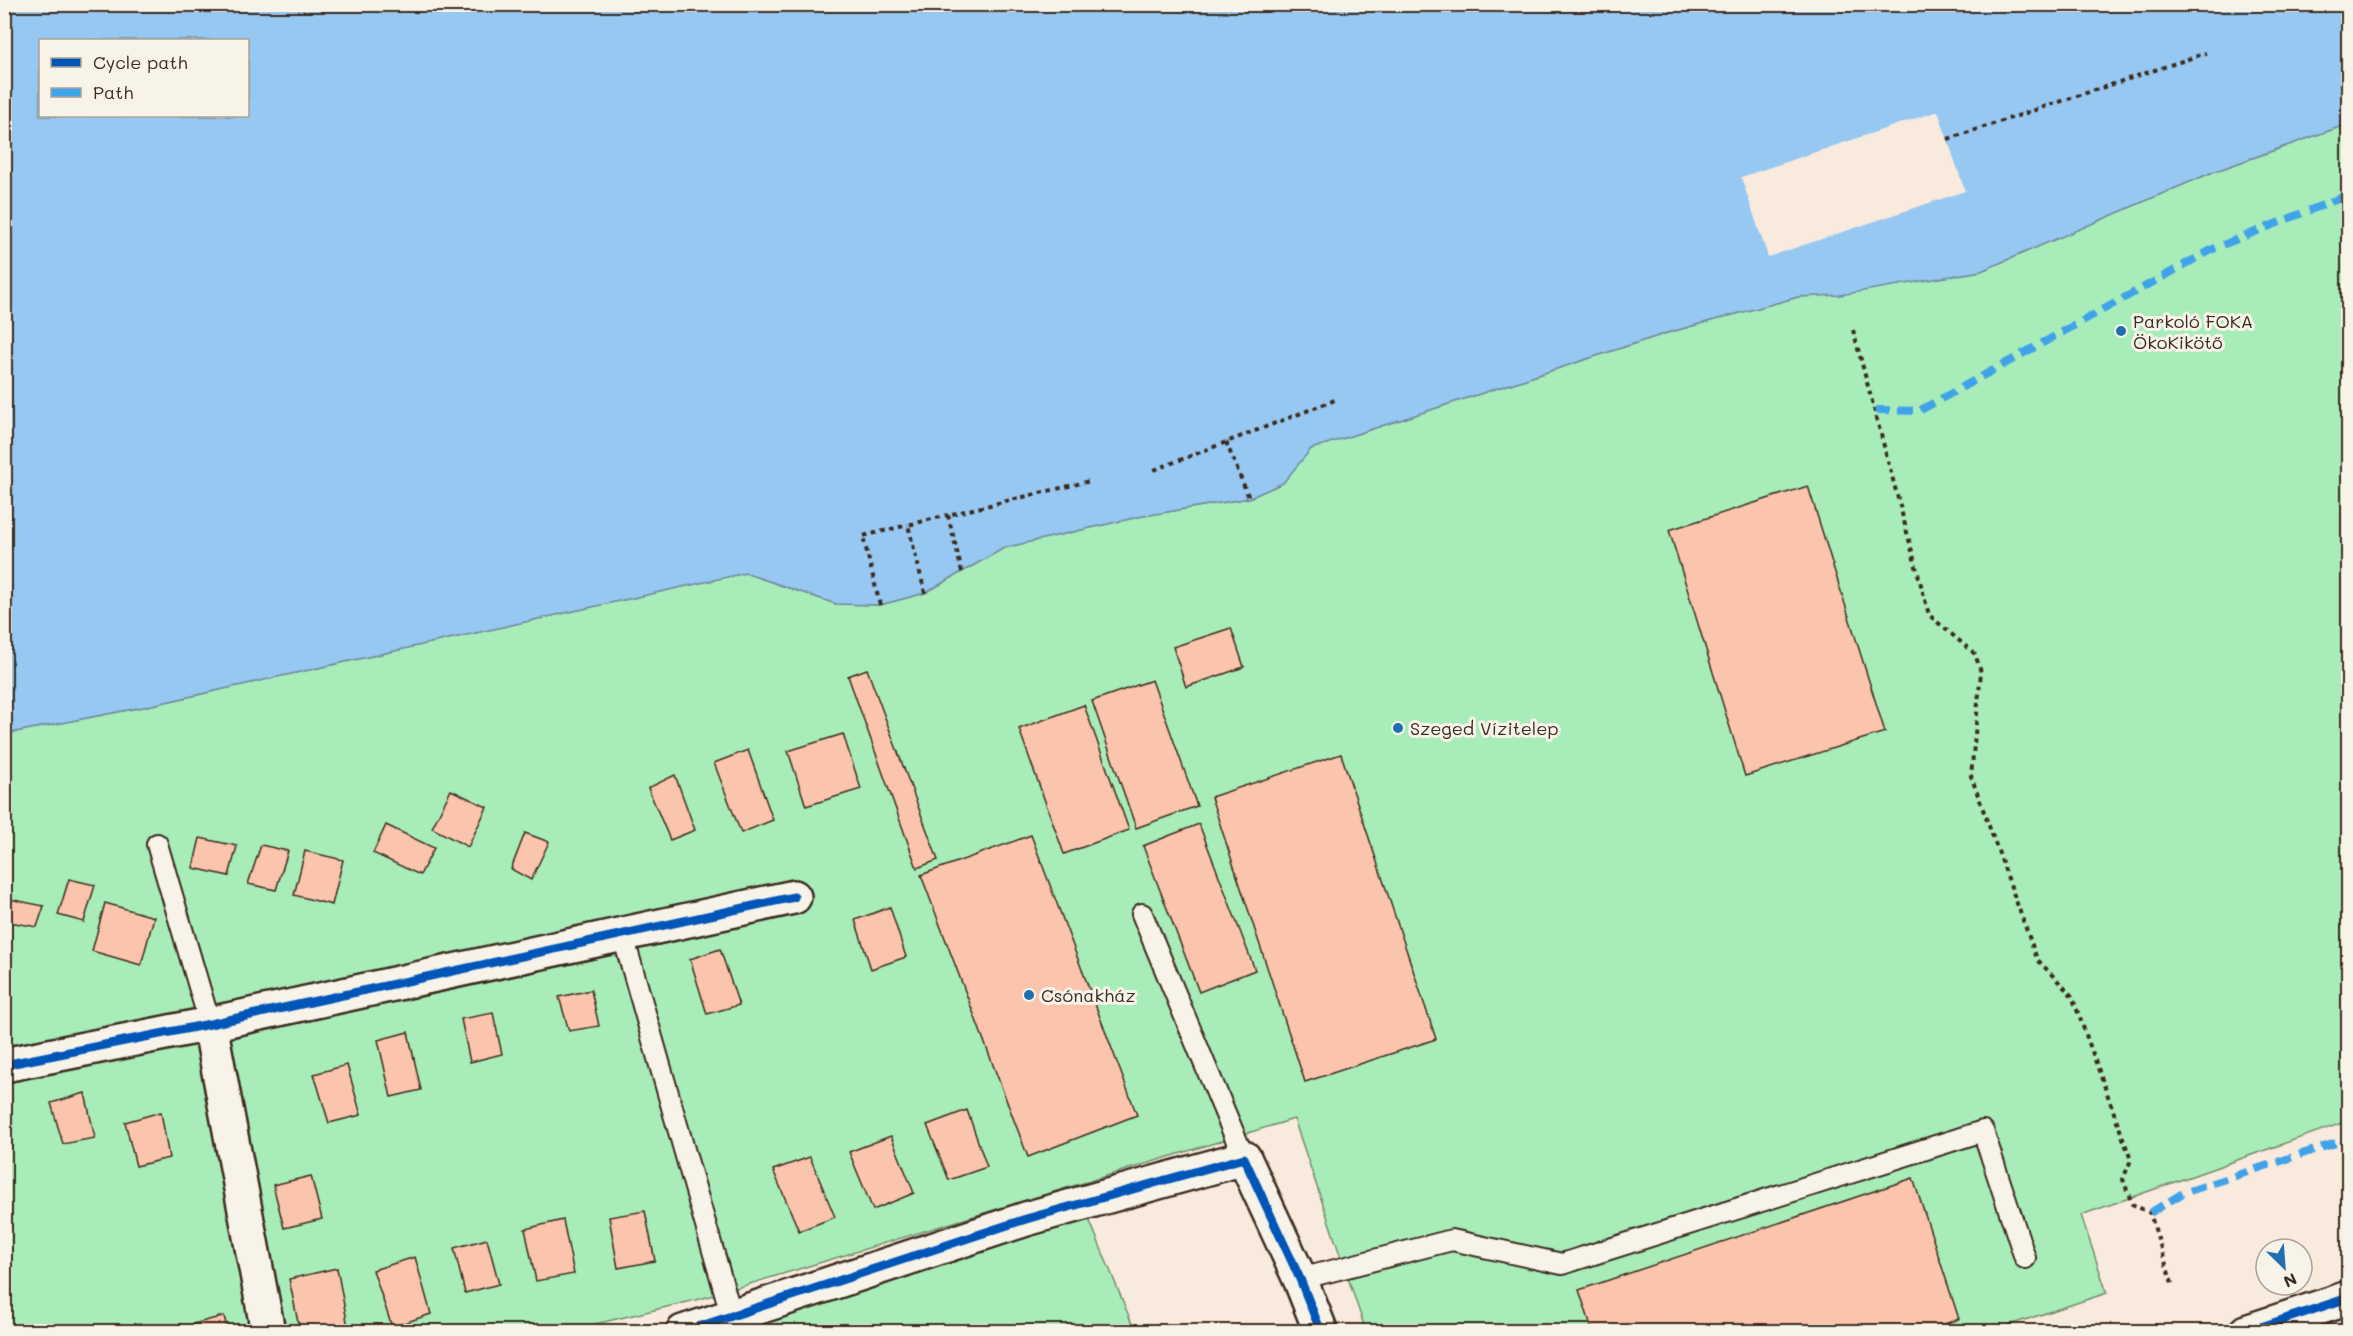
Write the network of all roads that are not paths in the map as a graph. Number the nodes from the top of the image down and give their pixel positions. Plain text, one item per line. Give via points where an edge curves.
1 (157, 844) dead end
2 (794, 897) dead end
3 (1142, 914) dead end
4 (623, 936) junction
5 (210, 1024) junction
6 (4, 1065) edge
7 (1244, 1158) junction
8 (2025, 1258) dead end
9 (1300, 1279) junction
10 (2349, 1298) edge
11 (732, 1317) junction
12 (268, 1332) edge
13 (683, 1332) edge
14 (1321, 1332) edge
15 (2246, 1332) edge

1 - 5 lane
2 - 4 street
3 - 7 lane
4 - 5 street
4 - 11 lane
5 - 6 street
5 - 12 street
7 - 9 street
7 - 11 street via 1026,1219
8 - 9 lane via 1983,1131 1562,1264 1452,1240
9 - 14 street
10 - 15 street
11 - 13 street

